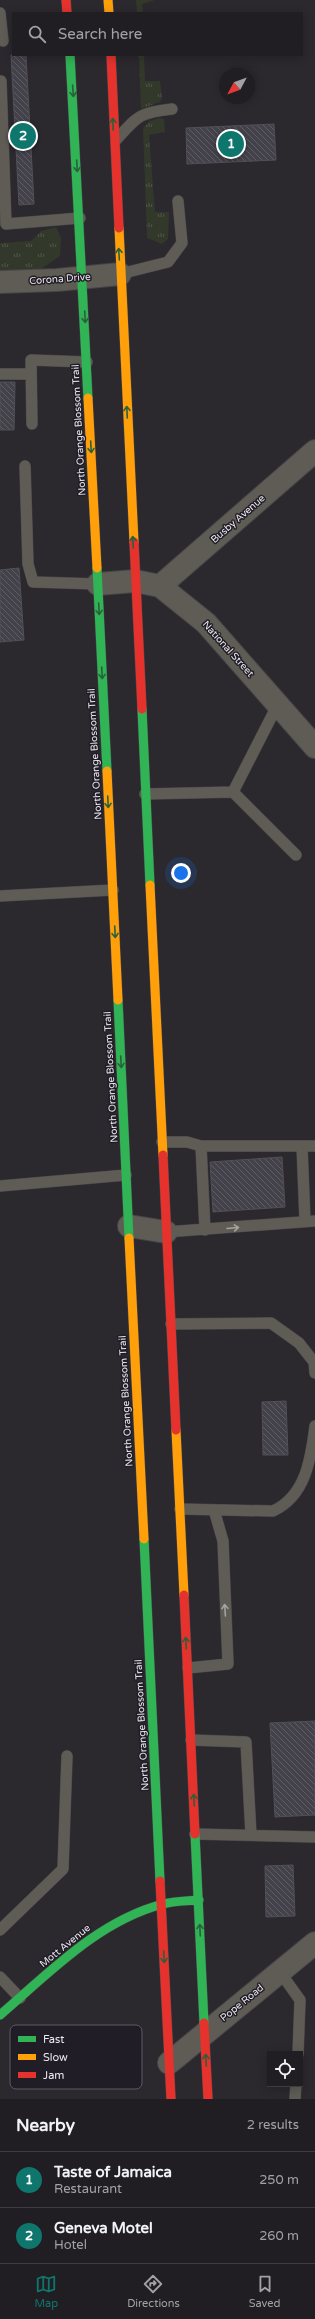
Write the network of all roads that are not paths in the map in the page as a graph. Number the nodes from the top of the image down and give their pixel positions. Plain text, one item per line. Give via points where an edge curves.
1 (66, 0) edge
2 (108, 0) edge
3 (0, 12) edge
4 (67, 12) edge
5 (109, 12) edge
6 (3, 41) dead end
7 (70, 56) edge
8 (110, 56) edge
9 (1, 80) dead end
10 (172, 109) dead end
11 (114, 142) junction
12 (178, 201) dead end
13 (80, 218) junction
14 (120, 274) junction
15 (83, 278) junction
16 (0, 282) edge
17 (87, 362) junction
18 (0, 374) edge
19 (31, 374) junction
20 (32, 424) dead end
21 (315, 451) edge
22 (25, 466) dead end
23 (134, 581) junction
24 (98, 584) junction
25 (160, 586) junction
26 (278, 704) junction
27 (315, 746) edge
28 (233, 792) junction
29 (145, 794) junction
30 (296, 855) dead end
31 (113, 890) junction
32 (0, 896) edge
33 (162, 1142) junction
34 (201, 1146) junction
35 (302, 1146) junction
36 (315, 1146) edge
37 (126, 1175) junction
38 (0, 1186) edge
39 (310, 1221) edge
40 (129, 1226) junction
41 (205, 1230) junction
42 (166, 1232) junction
43 (171, 1324) junction
44 (315, 1373) edge
45 (315, 1426) edge
46 (180, 1509) junction
47 (214, 1510) junction
48 (188, 1668) junction
49 (191, 1740) junction
50 (67, 1756) dead end
51 (195, 1834) junction
52 (251, 1835) junction
53 (315, 1837) edge
54 (198, 1900) junction
55 (161, 1904) junction
56 (0, 1928) edge
57 (315, 1943) edge
58 (280, 1972) junction
59 (0, 1977) edge
60 (20, 1998) junction
61 (0, 2015) edge
62 (205, 2034) junction
63 (298, 2051) edge
64 (169, 2063) junction
65 (296, 2087) edge
66 (171, 2099) edge
67 (208, 2099) edge
68 (295, 2099) edge

1 - 4 main road
2 - 5 main road
3 - 6 lane
7 -> 13 main road, North Orange Blossom Trail
11 -> 8 main road
9 - 13 lane via 6,224
10 - 11 lane via 138,117
14 -> 11 main road
12 - 14 lane via 182,243 168,262
13 - 15 main road, North Orange Blossom Trail
14 - 15 street, Corona Drive
23 -> 14 main road
15 - 16 street, Corona Drive
15 -> 17 main road, North Orange Blossom Trail
17 - 19 lane via 31,360
17 -> 24 main road, North Orange Blossom Trail
18 - 19 lane
19 - 20 lane
21 - 25 street, Busby Avenue
22 - 24 lane via 28,564 33,582
23 - 24 street, National Street
23 - 25 street, National Street
23 - 29 main road
24 -> 31 main road, North Orange Blossom Trail
25 - 26 street, National Street via 206,623
26 - 27 street, National Street
26 - 28 lane
28 - 29 lane
28 - 30 lane
29 - 33 main road
31 - 32 lane
31 -> 37 main road, North Orange Blossom Trail
33 - 34 lane via 187,1142
33 - 42 main road
34 - 35 lane
34 - 41 lane
35 - 36 lane
35 - 39 lane
37 - 38 lane
37 - 40 main road, North Orange Blossom Trail
41 -> 39 lane
40 - 42 street
40 - 55 main road, North Orange Blossom Trail
41 - 42 lane
42 - 43 main road
43 - 44 lane via 271,1323 299,1343 314,1362
43 - 46 main road
45 - 47 lane via 310,1463 303,1479 284,1506 273,1511
46 - 47 lane
48 -> 46 main road
48 -> 47 lane via 228,1664 223,1541
48 - 49 main road
51 -> 49 main road
49 - 52 lane via 246,1742
50 - 56 lane via 63,1869
51 - 52 lane
51 - 54 main road
52 - 53 lane
54 - 55 main road, Mott Avenue
62 -> 54 main road
55 - 60 main road, Mott Avenue via 134,1913 105,1929 78,1947
55 -> 64 main road, North Orange Blossom Trail
57 - 58 street, Pope Road
58 - 62 street, Pope Road
58 - 63 lane via 300,2000
59 - 60 lane
60 - 61 main road, Mott Avenue
62 - 64 street, Pope Road
67 -> 62 main road
64 - 66 main road, North Orange Blossom Trail
65 - 68 lane

